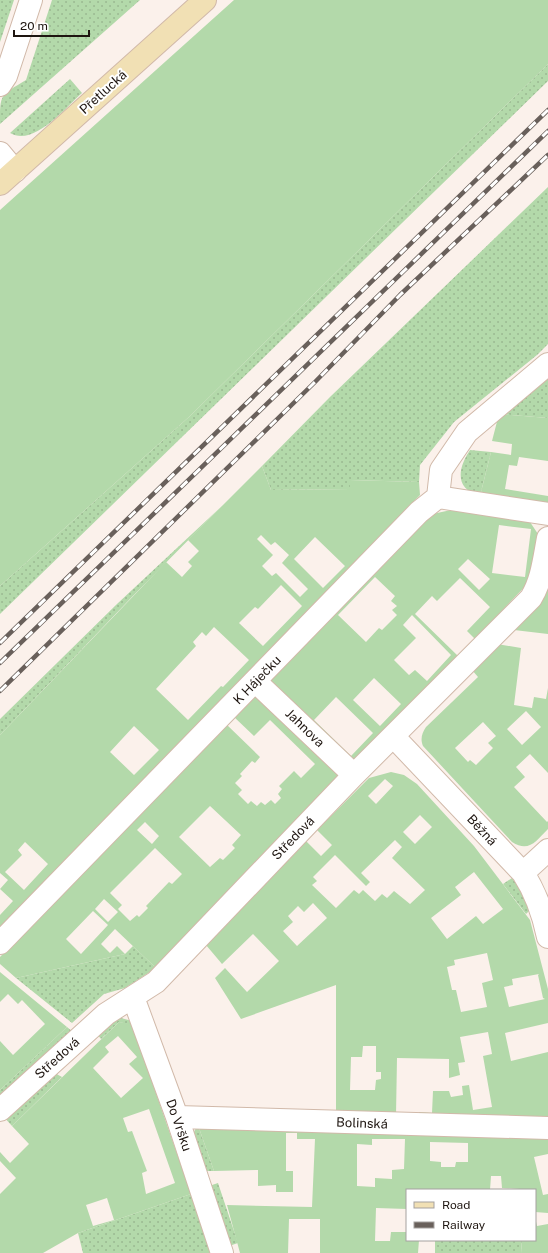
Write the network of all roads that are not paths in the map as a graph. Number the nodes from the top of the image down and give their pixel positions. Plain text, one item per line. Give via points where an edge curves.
1 (31, 0) edge
2 (205, 0) edge
3 (0, 85) edge
4 (0, 153) edge
5 (8, 178) edge
6 (548, 364) edge
7 (438, 497) junction
8 (548, 514) edge
9 (548, 538) edge
10 (256, 682) junction
11 (393, 736) junction
12 (354, 775) junction
13 (548, 850) edge
14 (523, 873) junction
15 (547, 931) edge
16 (0, 943) edge
17 (133, 997) junction
18 (0, 1110) edge
19 (177, 1117) junction
20 (548, 1128) edge
21 (222, 1253) edge

1 - 3 street via 6,76
2 - 5 street, Přetlucká
4 - 5 street
6 - 7 street via 467,432 441,470
7 - 8 street
7 - 10 street, K Háječku via 419,512
9 - 11 street, Středová via 541,576 531,598
10 - 12 street, Jahnova
10 - 16 street, K Háječku
11 - 12 street, Středová
11 - 14 street, Běžná
12 - 17 street, Středová via 156,982
13 - 14 street
14 - 15 street, Běžná via 534,889
17 - 18 street, Středová via 106,1014
17 - 19 street, Do Vršku
19 - 20 street, Bolinská
19 - 21 street, Do Vršku

